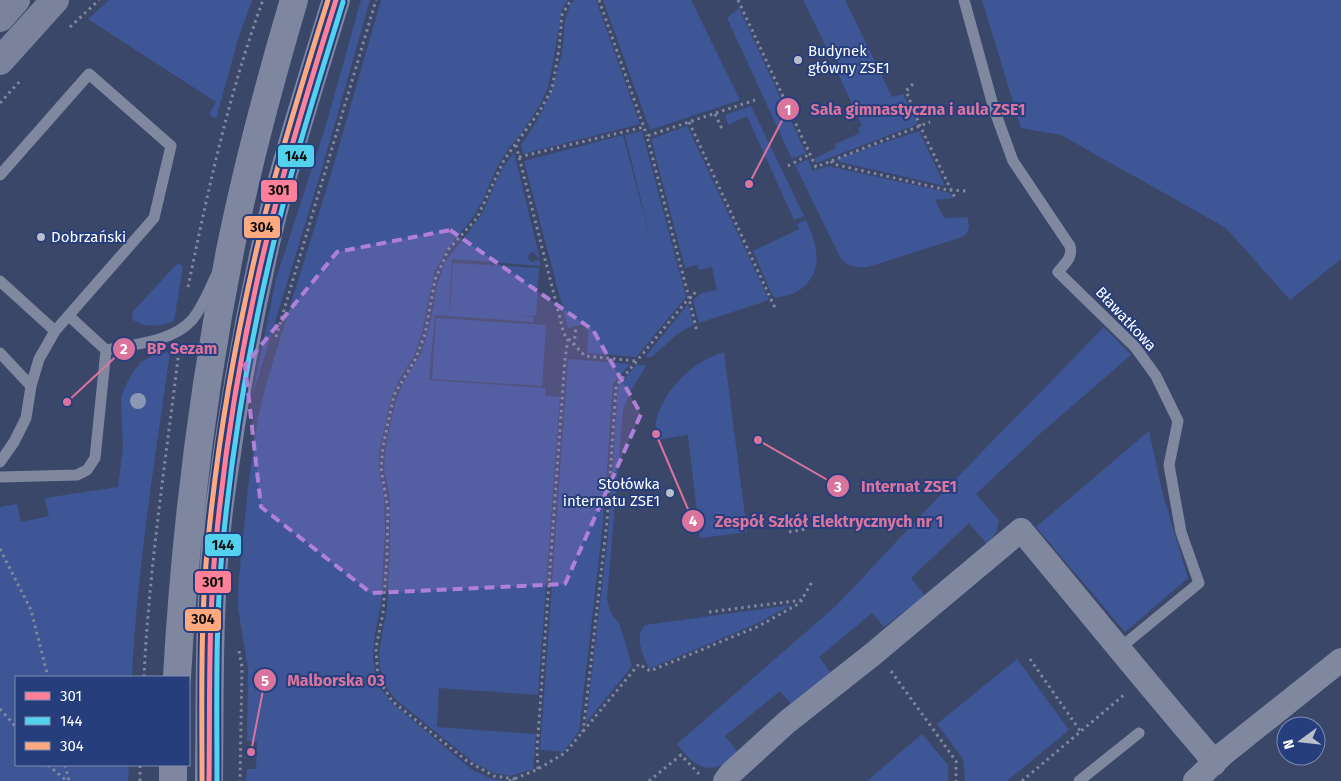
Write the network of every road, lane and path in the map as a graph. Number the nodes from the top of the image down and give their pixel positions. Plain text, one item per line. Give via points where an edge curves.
1 (16, 0) edge
2 (54, 0) edge
3 (294, 0) edge
4 (336, 0) edge
5 (376, 0) edge
6 (571, 0) edge
7 (599, 0) edge
8 (738, 0) edge
9 (964, 0) edge
10 (0, 18) edge
11 (0, 61) edge
12 (913, 84) dead end
13 (755, 100) dead end
14 (715, 114) junction
15 (689, 122) junction
16 (930, 122) dead end
17 (920, 126) junction
18 (644, 127) junction
19 (723, 131) dead end
20 (647, 136) junction
21 (516, 145) junction
22 (810, 154) junction
23 (520, 157) junction
24 (831, 161) junction
25 (788, 166) dead end
26 (0, 175) edge
27 (950, 190) junction
28 (967, 191) dead end
29 (955, 198) dead end
30 (232, 245) junction
31 (0, 281) edge
32 (695, 292) dead end
33 (689, 298) junction
34 (775, 308) dead end
35 (69, 316) junction
36 (576, 326) dead end
37 (55, 332) junction
38 (697, 332) dead end
39 (568, 339) junction
40 (275, 340) dead end
41 (574, 345) junction
42 (106, 350) junction
43 (0, 353) edge
44 (636, 361) junction
45 (31, 386) junction
46 (0, 462) edge
47 (0, 477) edge
48 (806, 529) dead end
49 (789, 532) dead end
50 (0, 549) edge
51 (0, 557) edge
52 (4, 560) junction
53 (813, 580) dead end
54 (802, 600) junction
55 (709, 612) dead end
56 (239, 648) dead end
57 (1120, 648) junction
58 (1030, 659) dead end
59 (1341, 660) edge
60 (891, 671) dead end
61 (48, 676) edge
62 (177, 676) edge
63 (1143, 679) junction
64 (0, 709) edge
65 (15, 726) edge
66 (583, 732) junction
67 (1082, 732) junction
68 (1139, 734) dead end
69 (1214, 764) junction
70 (49, 766) edge
71 (65, 766) edge
72 (140, 766) edge
73 (173, 766) edge
74 (538, 769) junction
75 (514, 779) junction
76 (68, 781) edge
77 (140, 781) edge
78 (173, 781) edge
79 (209, 781) edge
80 (240, 781) edge
81 (509, 781) edge
82 (649, 781) edge
83 (706, 781) edge
84 (725, 781) edge
85 (956, 781) edge
86 (1022, 781) edge
87 (1079, 781) edge
88 (1195, 781) edge

1 - 10 main road
2 - 11 main road
3 - 30 main road via 256,139
4 - 79 main road via 269,233 242,359 219,511 212,591
5 - 40 path
6 - 21 path via 562,14 552,89
7 - 18 path
8 - 22 path
9 - 57 lane, Bławatkowa via 994,109 1013,161 1070,246 1070,258 1058,272 1135,347 1156,376 1178,421 1169,465 1181,532 1199,582
12 - 17 path via 906,92
13 - 14 path
14 - 15 path
14 - 19 path
15 - 20 path
15 - 34 path
16 - 17 path
17 - 24 path
17 - 27 path
18 - 20 path
18 - 23 path
20 - 33 path
21 - 23 path
21 - 75 path via 504,160 477,218 448,250 435,280 425,334 416,358 394,395 381,468 388,508 387,556 383,613 376,648 378,678 392,701 467,761 494,776
22 - 24 path via 816,167
22 - 25 path
23 - 39 path via 564,334
24 - 27 path
26 - 35 lane via 89,74 171,146 154,218
27 - 28 path
27 - 29 path
30 - 42 lane via 197,313 182,328 158,339
30 - 62 main road via 202,415 187,537
31 - 37 lane
32 - 33 path via 693,298
33 - 38 path
33 - 44 path
35 - 37 lane
35 - 42 lane
36 - 41 path
37 - 45 lane via 39,359
39 - 41 path
39 - 74 path
41 - 44 path via 585,356
42 - 47 lane via 95,458 88,470 77,476
43 - 45 lane
44 - 66 path via 616,386 607,521
45 - 46 lane via 26,418
48 - 49 path
50 - 52 path
51 - 52 path
52 - 61 path via 31,610
53 - 54 path
54 - 55 path
54 - 66 path via 759,626 650,671 639,664
56 - 80 path via 242,667
57 - 63 street
57 - 84 street via 1020,530 787,722
58 - 67 path
59 - 69 street
60 - 85 path via 956,761
63 - 67 path
63 - 69 street
64 - 65 path
66 - 74 path via 565,753
67 - 86 path
68 - 87 lane
69 - 88 street
70 - 76 path
71 - 76 path
72 - 77 path
73 - 78 main road
74 - 75 path
75 - 81 path
82 - 83 path via 681,755

